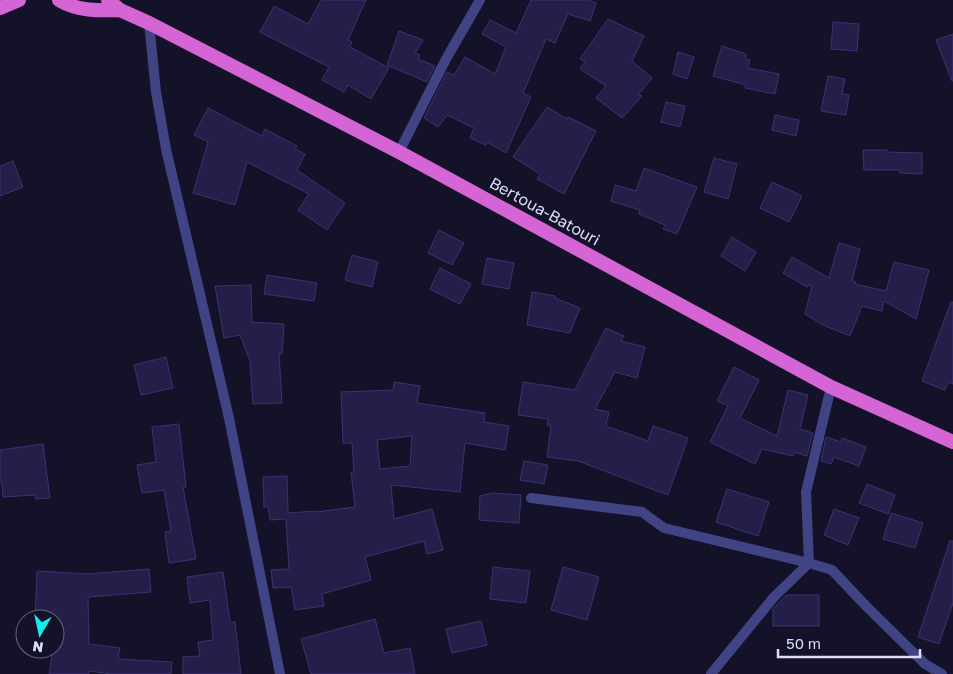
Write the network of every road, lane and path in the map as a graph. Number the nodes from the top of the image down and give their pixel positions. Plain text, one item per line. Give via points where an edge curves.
1 (19, 0) edge
2 (59, 0) edge
3 (108, 0) edge
4 (480, 0) edge
5 (0, 8) edge
6 (120, 10) junction
7 (149, 23) junction
8 (399, 152) junction
9 (831, 387) junction
10 (953, 442) edge
11 (531, 498) dead end
12 (809, 563) junction
13 (280, 674) edge
14 (711, 674) edge
15 (942, 674) edge

1 - 5 highway
2 - 6 highway, Bertoua-Batouri via 82,9
3 - 6 highway, Bertoua-Batouri
4 - 8 street
6 - 7 highway, Bertoua-Batouri
7 - 8 highway, Bertoua-Batouri
7 - 13 street via 166,149 229,418
8 - 9 highway, Bertoua-Batouri
9 - 10 highway, Bertoua-Batouri
9 - 12 street via 806,492
11 - 12 street via 642,512 664,528
12 - 14 street via 774,597
12 - 15 street via 832,570 925,664

